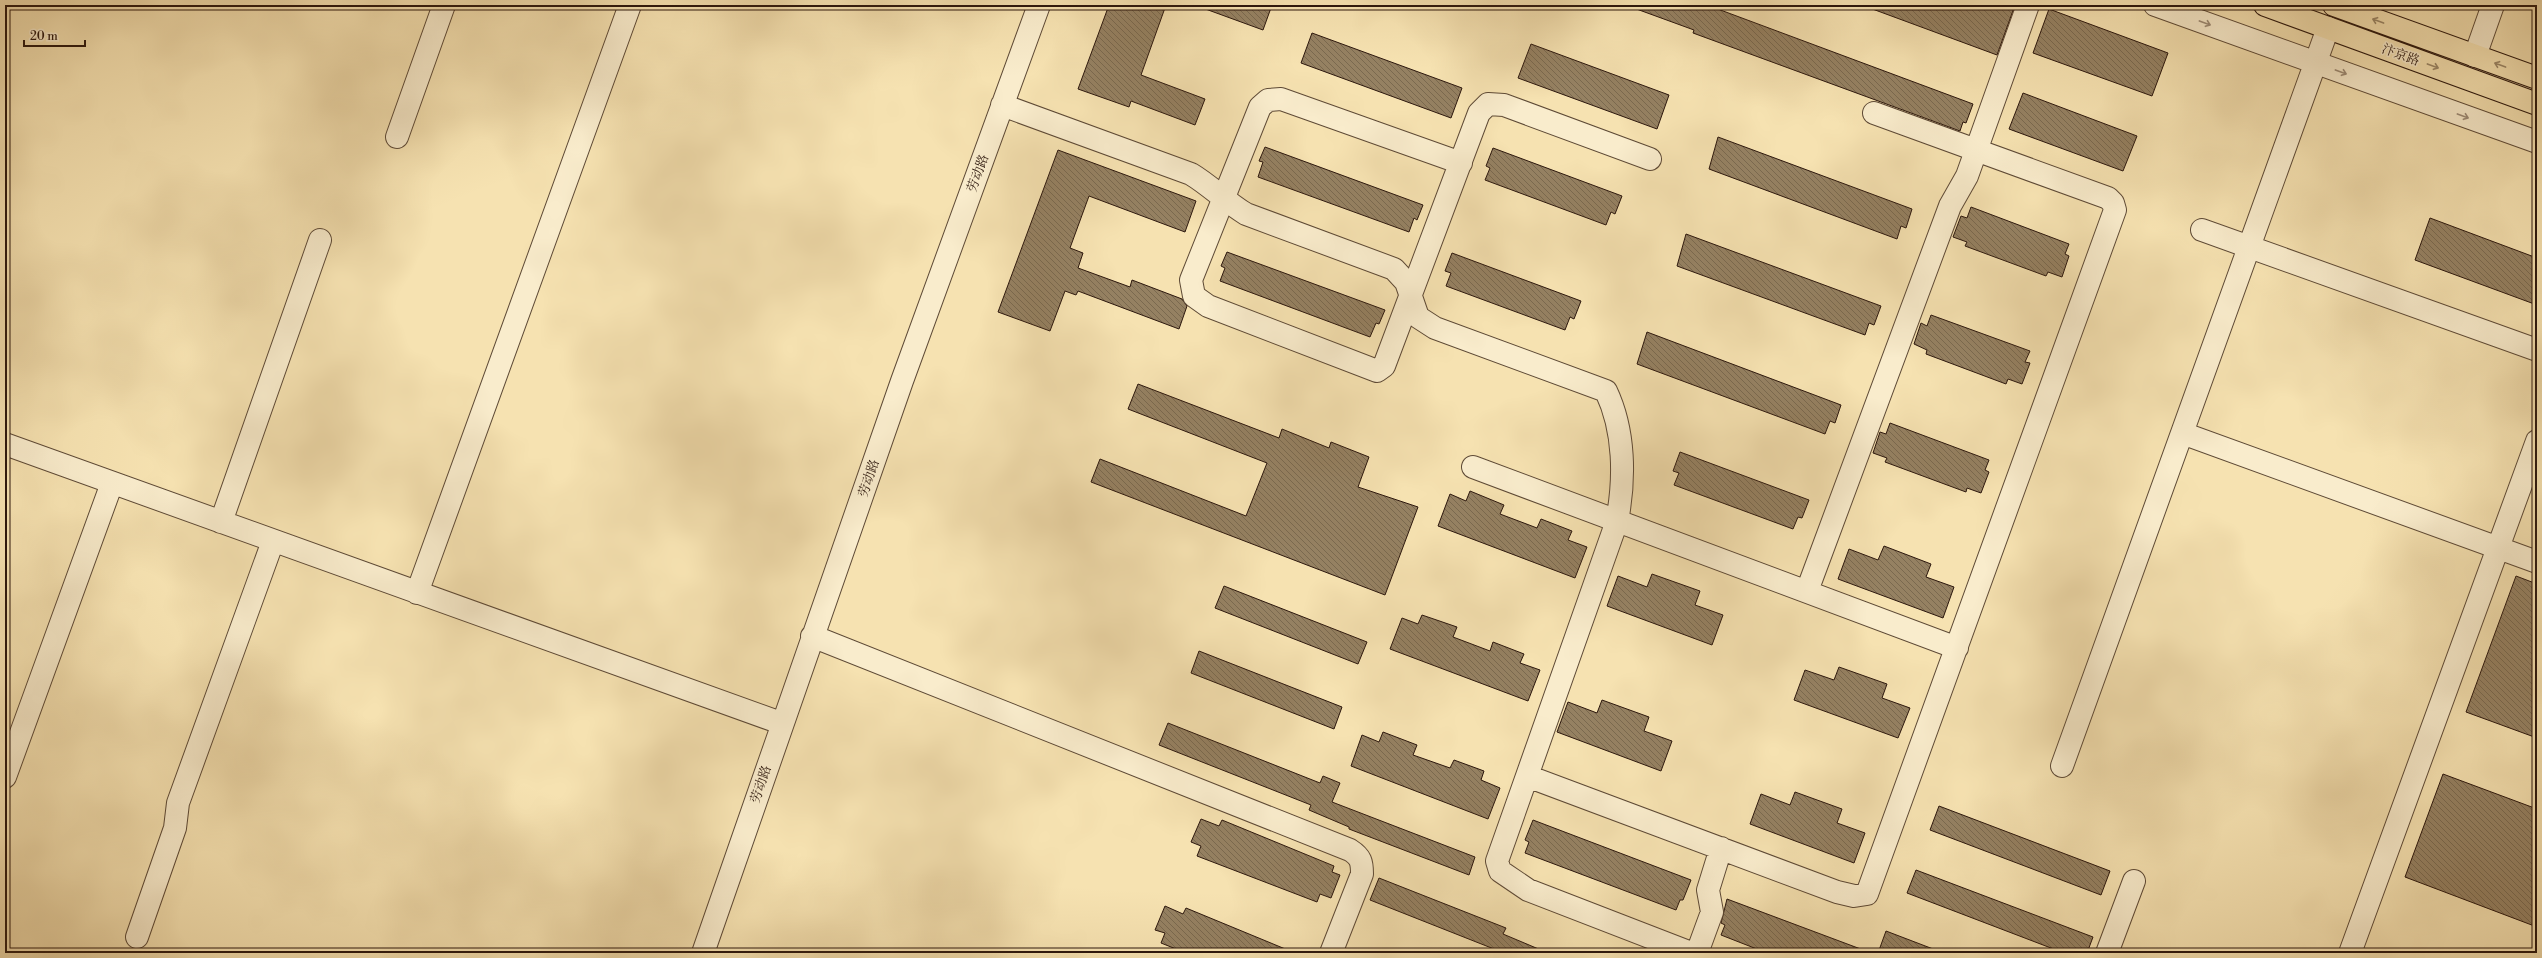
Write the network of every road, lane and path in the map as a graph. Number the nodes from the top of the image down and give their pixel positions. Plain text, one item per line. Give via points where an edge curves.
1 (444, 5) edge
2 (630, 5) edge
3 (1039, 5) edge
4 (2028, 5) edge
5 (2156, 5) edge
6 (2265, 5) edge
7 (2334, 5) edge
8 (2493, 5) edge
9 (2328, 28) junction
10 (2475, 56) junction
11 (2316, 63) junction
12 (2537, 78) edge
13 (2537, 104) edge
14 (1002, 105) junction
15 (1874, 113) dead end
16 (397, 137) dead end
17 (2537, 142) edge
18 (1976, 150) junction
19 (1650, 159) dead end
20 (1460, 163) junction
21 (1223, 198) junction
22 (2202, 230) dead end
23 (320, 240) dead end
24 (2249, 247) junction
25 (1411, 295) junction
26 (2537, 350) edge
27 (2182, 434) junction
28 (2537, 441) edge
29 (5, 444) edge
30 (1473, 467) dead end
31 (112, 483) junction
32 (1618, 521) junction
33 (221, 522) junction
34 (273, 541) junction
35 (2498, 548) junction
36 (2537, 562) edge
37 (1807, 591) junction
38 (417, 593) junction
39 (812, 636) junction
40 (1957, 648) junction
41 (781, 723) junction
42 (2062, 766) dead end
43 (1528, 776) junction
44 (5, 777) edge
45 (1721, 848) junction
46 (2134, 880) dead end
47 (137, 936) dead end
48 (708, 950) edge
49 (1331, 953) edge
50 (1691, 953) edge
51 (1697, 953) edge
52 (2107, 953) edge
53 (2350, 953) edge

1 - 16 street
2 - 38 street
3 - 14 street, 劳动路
4 - 18 street
5 -> 11 street
6 - 9 main road, 汴京路
10 -> 7 main road, 汴京路
8 - 10 street
9 - 11 street
9 -> 13 main road, 汴京路
12 -> 10 main road, 汴京路
11 -> 17 street
11 - 24 street
14 - 21 street via 1191,174 1211,186
14 - 39 street, 劳动路
15 - 18 street
18 - 37 street via 1967,176 1950,206
18 - 40 street via 2108,198 2113,203 2114,210
19 - 20 street via 1504,104 1488,104 1479,113
20 - 21 street via 1281,100 1268,100 1260,107
20 - 25 street
21 - 25 street via 1246,214 1394,270 1406,282
21 - 25 street via 1191,280 1194,296 1208,306 1377,371 1384,366
22 - 24 street
23 - 33 street
24 - 26 street
24 - 27 street
25 - 32 street via 1418,317 1435,328 1606,391 1618,424 1621,451 1622,496
27 - 35 street
27 - 42 street
28 - 35 street
29 - 31 street
30 - 32 street
31 - 33 street
31 - 44 street
32 - 37 street
32 - 43 street
33 - 34 street
34 - 38 street
34 - 47 street via 178,803 175,828
35 - 36 street
35 - 53 street
37 - 40 street
38 - 41 street
39 - 41 street, 劳动路
39 - 49 street via 1350,850 1362,862 1362,874
40 - 45 street via 1868,894 1854,896 1837,892
41 - 48 street, 劳动路
43 - 45 street
43 - 50 street via 1497,861 1500,871 1528,890
45 - 51 street via 1709,885 1712,912
46 - 52 street

